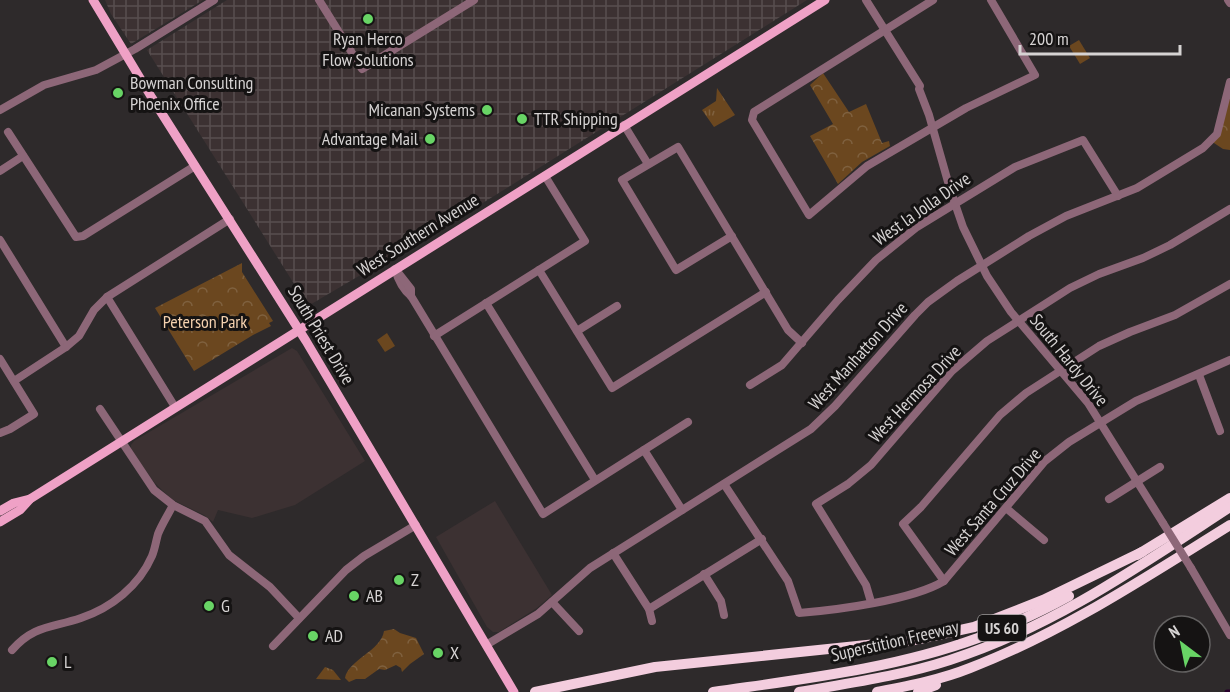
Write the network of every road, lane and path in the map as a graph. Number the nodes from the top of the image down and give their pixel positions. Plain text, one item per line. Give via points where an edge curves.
1 (93, 0) edge
2 (214, 0) edge
3 (319, 0) edge
4 (474, 0) edge
5 (825, 0) edge
6 (866, 0) edge
7 (933, 0) edge
8 (991, 0) edge
9 (884, 30) junction
10 (125, 55) junction
11 (1230, 82) edge
12 (0, 110) edge
13 (624, 126) junction
14 (932, 126) junction
15 (8, 132) dead end
16 (23, 156) junction
17 (648, 164) junction
18 (195, 166) junction
19 (0, 171) edge
20 (545, 176) junction
21 (1118, 196) junction
22 (954, 203) junction
23 (1230, 208) edge
24 (230, 219) junction
25 (732, 236) junction
26 (0, 240) edge
27 (981, 266) junction
28 (395, 269) junction
29 (539, 270) junction
30 (1230, 284) edge
31 (766, 292) junction
32 (107, 297) junction
33 (486, 303) junction
34 (617, 306) dead end
35 (1018, 321) junction
36 (299, 329) junction
37 (577, 331) junction
38 (434, 336) junction
39 (802, 343) junction
40 (66, 347) junction
41 (0, 359) edge
42 (1230, 360) edge
43 (1061, 370) junction
44 (1199, 375) junction
45 (14, 381) junction
46 (750, 385) dead end
47 (175, 407) junction
48 (100, 409) dead end
49 (688, 422) dead end
50 (1100, 422) junction
51 (1220, 431) dead end
52 (0, 433) edge
53 (121, 442) junction
54 (644, 450) junction
55 (1160, 467) dead end
56 (595, 480) junction
57 (1137, 482) junction
58 (724, 484) junction
59 (1230, 498) edge
60 (30, 499) junction
61 (1109, 499) dead end
62 (173, 505) junction
63 (1230, 507) edge
64 (1006, 508) junction
65 (682, 510) junction
66 (0, 512) edge
67 (0, 522) edge
68 (416, 525) junction
69 (1230, 525) edge
70 (762, 539) junction
71 (1044, 540) dead end
72 (1142, 552) junction
73 (613, 554) junction
74 (704, 574) junction
75 (944, 581) junction
76 (552, 602) junction
77 (871, 602) junction
78 (649, 609) junction
79 (724, 615) dead end
80 (299, 618) junction
81 (652, 621) dead end
82 (579, 632) dead end
83 (1230, 635) edge
84 (486, 645) junction
85 (273, 646) dead end
86 (12, 650) dead end
87 (999, 656) junction
88 (748, 687) junction
89 (514, 692) edge
90 (535, 692) edge
91 (713, 692) edge
92 (724, 692) edge
93 (799, 692) edge
94 (877, 692) edge
95 (918, 692) edge

1 - 10 main road, South Priest Drive
2 - 10 street
3 - 4 street via 362,69
5 - 13 main road, West Southern Avenue
6 - 9 street, South Hardy Drive
7 - 9 street
8 - 14 street via 1035,75
9 - 14 street, South Hardy Drive via 910,72
9 - 14 street via 754,112 752,120 809,215 867,165
10 - 12 street via 89,73 44,85
10 - 18 main road, South Priest Drive
11 - 21 street, West Manhatton Drive via 1217,134 1211,141
13 - 17 street
13 - 20 main road, West Southern Avenue
14 - 22 street, South Hardy Drive
15 - 16 street
16 - 18 street via 76,237
16 - 19 street
17 - 25 street via 678,147
17 - 25 street via 622,180 676,270
18 - 24 main road, South Priest Drive
20 - 28 main road, West Southern Avenue
20 - 29 street via 585,241
21 - 22 street, West la Jolla Drive via 1083,140 1015,167
21 - 27 street, West Manhatton Drive via 1066,216
22 - 27 street, South Hardy Drive
22 - 39 street, West la Jolla Drive via 876,260
23 - 35 street, West Hermosa Drive via 1170,245 1070,288
24 - 32 street
24 - 36 main road, South Priest Drive
25 - 31 street
26 - 40 street
27 - 35 street, South Hardy Drive
27 - 58 street, West Manhatton Drive via 928,302 822,420
28 - 36 main road, West Southern Avenue
28 - 38 street via 398,281
29 - 33 street
29 - 37 street
30 - 43 street via 1175,315 1099,346
31 - 37 street via 612,387
31 - 39 street via 788,330
32 - 40 street via 79,336
32 - 47 street
33 - 38 street
33 - 56 street
34 - 37 street
35 - 43 street, South Hardy Drive
35 - 77 street, West Hermosa Drive via 952,371 871,465 816,504 866,585
36 - 47 main road, West Southern Avenue
36 - 68 main road, South Priest Drive
38 - 56 street via 543,514
39 - 46 street, West la Jolla Drive via 782,365
40 - 45 street
41 - 45 street
42 - 44 street, West Santa Cruz Drive
43 - 50 street, South Hardy Drive
43 - 75 street via 1000,415 903,524
44 - 50 street, West Santa Cruz Drive via 1136,401
44 - 51 street
45 - 52 street via 34,414
47 - 53 main road, West Southern Avenue
48 - 53 street
49 - 54 street
50 - 57 street, South Hardy Drive
50 - 64 street, West Santa Cruz Drive via 1045,461
53 - 60 main road, West Southern Avenue
53 - 62 street via 148,483
54 - 56 street
54 - 65 street
55 - 57 street
57 - 61 street
57 - 83 street, South Hardy Drive, bridge
58 - 65 street, West Manhatton Drive
58 - 70 street
59 - 72 highway, Superstition Freeway / US 60
60 - 66 main road, West Southern Avenue
60 - 67 main road, West Southern Avenue
62 - 80 street via 205,521 230,555 270,587
62 - 86 street via 144,572 123,594 81,618 31,633
63 - 93 highway via 1096,592 1009,638 929,667
64 - 71 street
64 - 75 street, West Santa Cruz Drive
65 - 73 street, West Manhatton Drive
68 - 80 street via 346,570
68 - 84 main road, South Priest Drive
69 - 87 highway, US 60 via 1091,610
70 - 74 street
70 - 77 street, West Santa Cruz Drive via 788,581 799,613
72 - 88 highway, Superstition Freeway / US 60 via 1049,606 978,638 884,664
72 - 90 highway via 1043,600 975,627 915,640 655,667
73 - 76 street, West Manhatton Drive via 590,568
73 - 78 street
74 - 78 street
74 - 79 street via 721,601
75 - 77 street, West Santa Cruz Drive via 933,588
76 - 82 street
76 - 84 street, West Manhatton Drive
78 - 81 street
80 - 85 street
84 - 89 main road, South Priest Drive
87 - 94 highway, US 60 via 937,679
87 - 95 highway
88 - 91 highway, Superstition Freeway / US 60
88 - 92 highway

